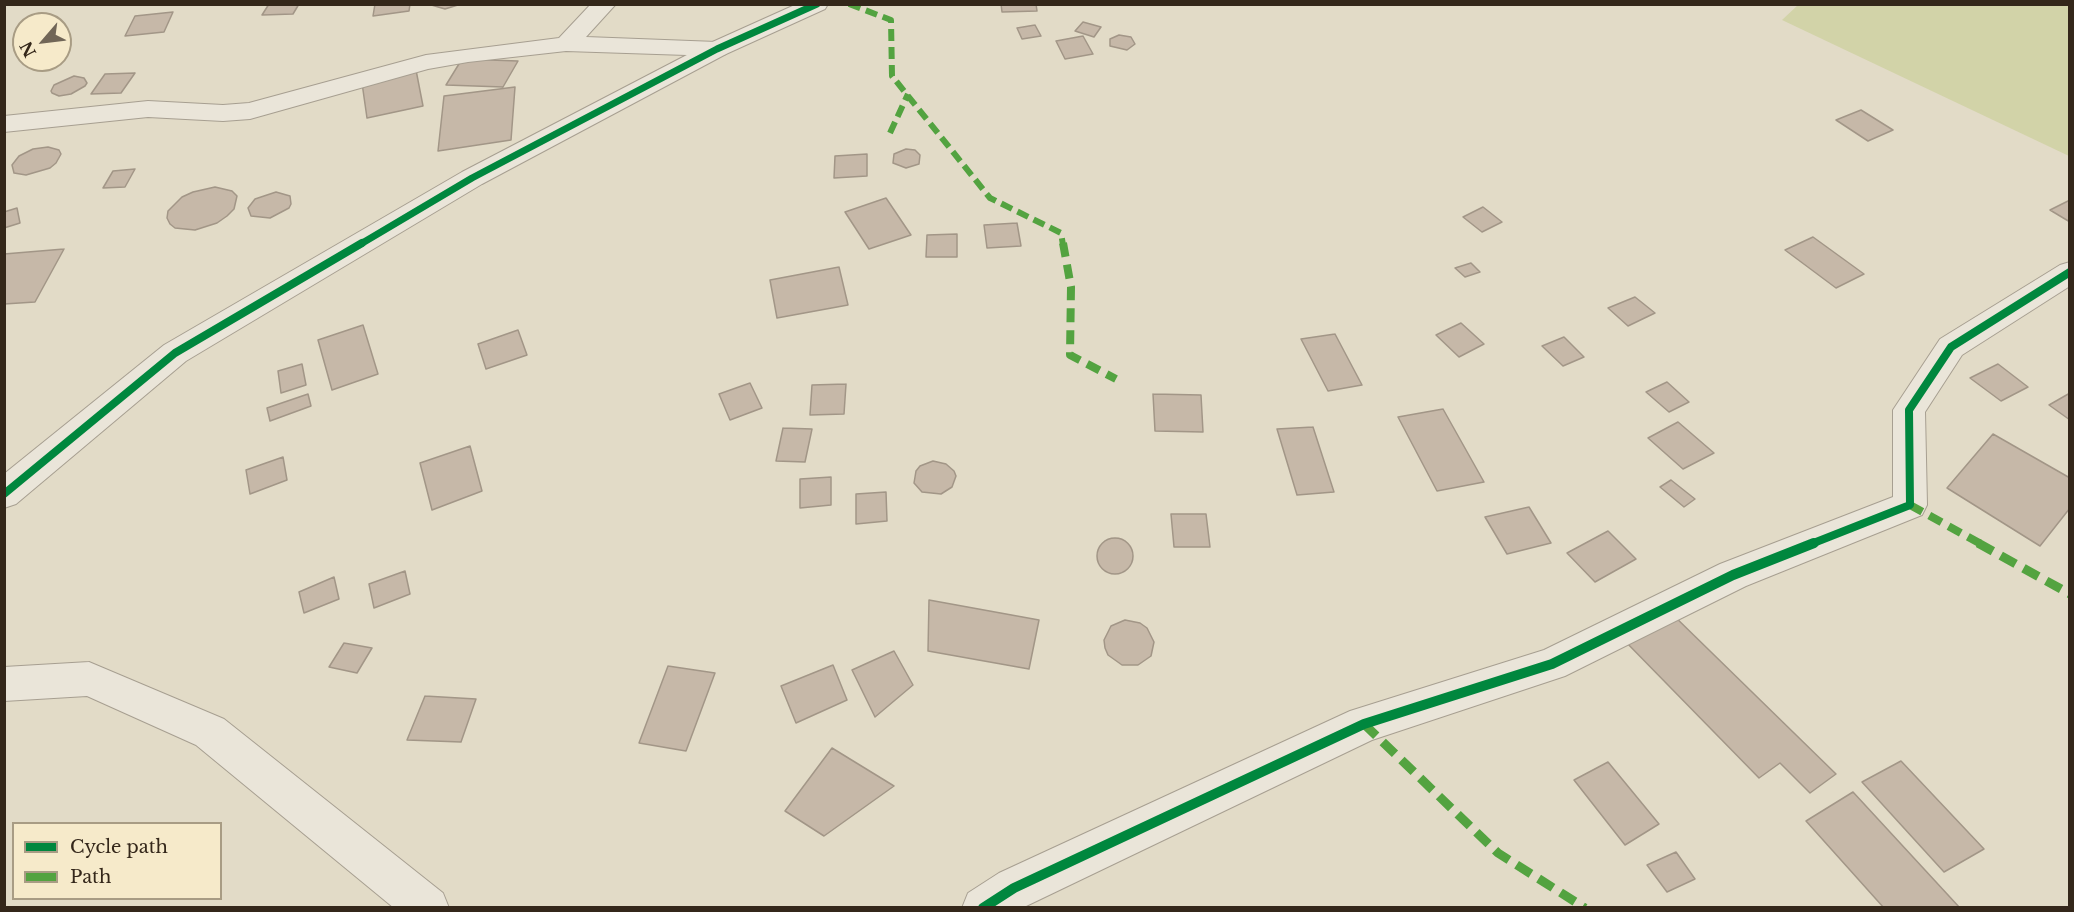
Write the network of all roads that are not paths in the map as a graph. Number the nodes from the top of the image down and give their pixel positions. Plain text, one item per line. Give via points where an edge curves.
1 (605, 4) edge
2 (817, 4) edge
3 (566, 44) junction
4 (717, 49) junction
5 (4, 124) edge
6 (2070, 272) edge
7 (4, 494) edge
8 (4, 684) edge
9 (428, 908) edge
10 (983, 908) edge

1 - 3 street
2 - 4 street
3 - 4 street
3 - 5 street via 426,62 250,111 148,109
4 - 7 street via 472,178 175,353
6 - 10 street via 1951,346 1909,410 1910,505 1733,575 1552,664 1364,724 1014,888
8 - 9 street via 89,679 210,732

